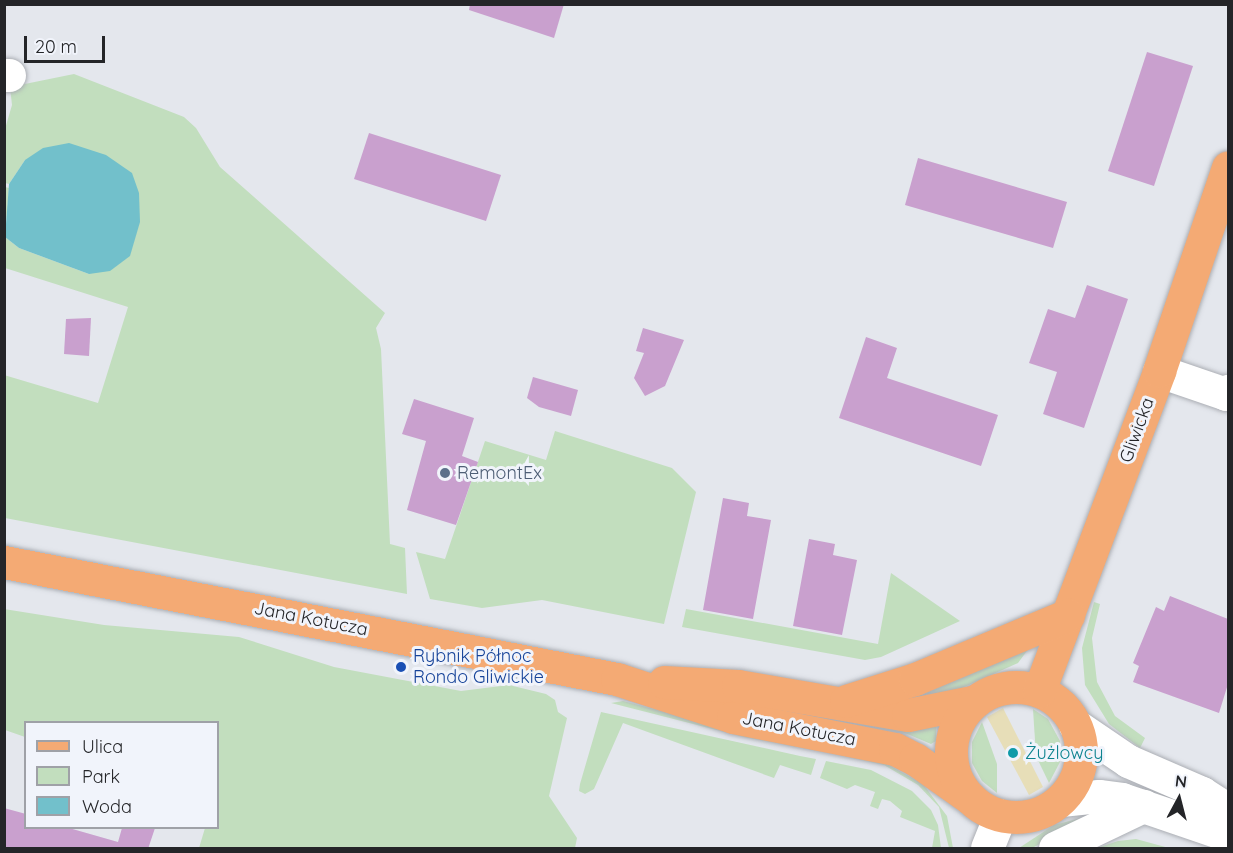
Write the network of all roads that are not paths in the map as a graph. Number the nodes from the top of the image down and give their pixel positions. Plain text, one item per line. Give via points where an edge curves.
1 (1228, 167) edge
2 (1159, 371) junction
3 (1228, 391) edge
4 (4, 562) edge
5 (1068, 615) junction
6 (617, 679) junction
7 (1039, 692) junction
8 (976, 701) junction
9 (836, 704) junction
10 (1075, 725) junction
11 (970, 798) junction
12 (1060, 800) junction
13 (1143, 806) junction
14 (1228, 810) edge
15 (1000, 815) junction
16 (1228, 835) edge
17 (987, 849) edge
18 (1055, 849) edge

1 - 2 main road, Gliwicka
2 - 3 main road
2 - 5 main road, Gliwicka
4 - 6 main road, Jana Kotucza
5 - 7 main road, Gliwicka
5 - 9 main road via 915,679
6 - 9 main road, Jana Kotucza via 738,686
6 - 11 main road, Jana Kotucza via 733,717 895,749
7 - 8 main road via 1006,688
7 - 10 main road via 1060,705
8 - 9 main road, Jana Kotucza via 908,715
8 - 11 main road via 957,725 951,754 954,773
10 - 12 main road via 1081,746 1079,768
10 - 14 main road via 1128,761 1202,793
11 - 15 main road
12 - 13 main road via 1099,796
12 - 15 main road via 1029,816
13 - 16 main road
13 - 18 main road
15 - 17 main road

